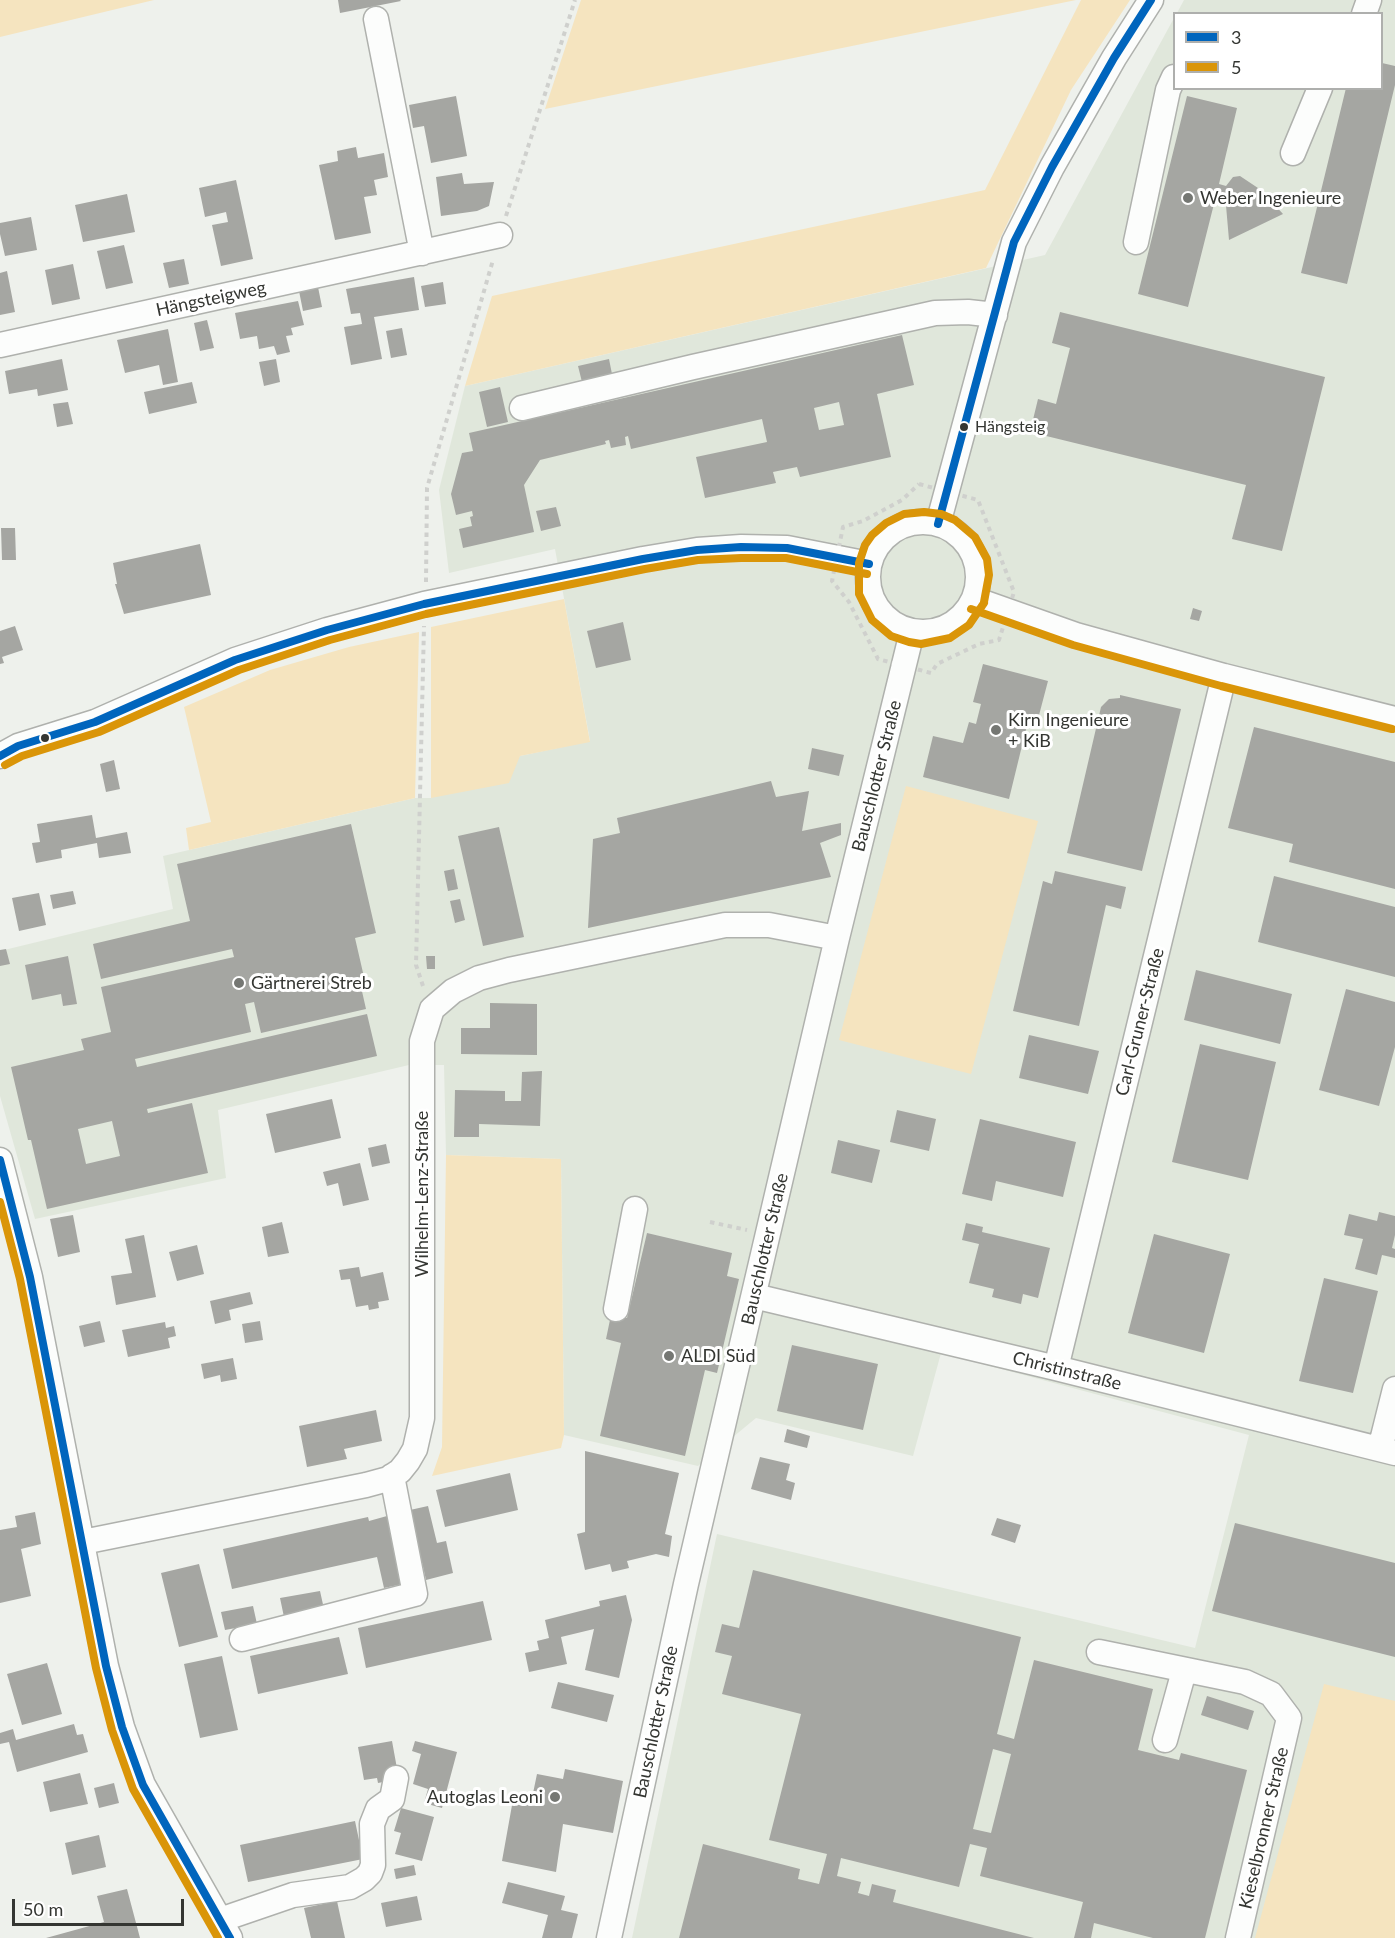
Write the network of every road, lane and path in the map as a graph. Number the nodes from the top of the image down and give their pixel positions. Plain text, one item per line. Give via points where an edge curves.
1 (575, 0) edge
2 (1151, 0) edge
3 (376, 20) dead end
4 (1173, 79) edge
5 (1319, 90) edge
6 (1293, 153) dead end
7 (500, 235) joint
8 (1136, 242) dead end
9 (422, 253) junction
10 (995, 315) junction
11 (0, 345) edge
12 (522, 408) dead end
13 (946, 492) junction
14 (938, 524) junction
15 (837, 557) junction
16 (869, 564) junction
17 (974, 599) junction
18 (1008, 612) junction
19 (912, 632) junction
20 (904, 666) junction
21 (1224, 676) junction
22 (1395, 719) edge
23 (6, 749) edge
24 (837, 938) junction
25 (0, 1160) edge
26 (635, 1209) dead end
27 (710, 1222) dead end
28 (769, 1234) junction
29 (754, 1296) junction
30 (616, 1309) dead end
31 (1056, 1368) junction
32 (1395, 1389) edge
33 (1387, 1451) edge
34 (392, 1476) junction
35 (83, 1542) junction
36 (242, 1639) dead end
37 (1099, 1652) dead end
38 (1184, 1671) junction
39 (1165, 1740) dead end
40 (396, 1778) dead end
41 (225, 1929) edge
42 (609, 1938) edge
43 (1238, 1938) edge

1 - 7 path
2 - 10 street via 1057,157 1014,242
3 - 9 street
4 - 8 street
5 - 6 street
7 - 9 street, Hängsteigweg
9 - 11 street, Hängsteigweg
10 - 12 street via 935,314
10 - 13 street
13 - 14 street
13 - 15 path via 919,484 902,500 843,527
13 - 18 path via 978,500 1014,592
14 - 16 street via 915,523 892,531 875,549
14 - 17 street via 959,535 973,553 979,574
15 - 16 street
15 - 20 path via 832,581 849,602 878,659
15 - 23 street via 787,548 697,550 424,604 235,660 95,722
16 - 19 street via 868,582 876,607 888,621
17 - 18 street
17 - 19 street via 961,618 947,628
18 - 20 path via 999,640 979,644 937,664 931,673
18 - 21 street
19 - 20 street, Bauschlotter Straße
20 - 24 street, Bauschlotter Straße
21 - 22 street
21 - 31 street, Carl-Gruner-Straße
24 - 28 street, Bauschlotter Straße
24 - 34 street, Wilhelm-Lenz-Straße via 769,925 725,925 479,978 453,991 432,1010 422,1041 422,1418 415,1449
25 - 35 street via 30,1278
26 - 30 street
27 - 28 path
28 - 29 street, Bauschlotter Straße
29 - 31 street, Christinstraße
29 - 42 street, Bauschlotter Straße
31 - 33 street, Christinstraße
32 - 33 street, Christinstraße
34 - 35 street via 355,1487
34 - 36 street via 415,1594
35 - 41 street via 106,1666 125,1737 143,1785
37 - 38 street
38 - 39 street
38 - 43 street, Kieselbronner Straße via 1245,1682 1271,1694 1289,1718
40 - 41 street via 392,1799 378,1809 372,1824 373,1865 364,1879 350,1887 293,1895

